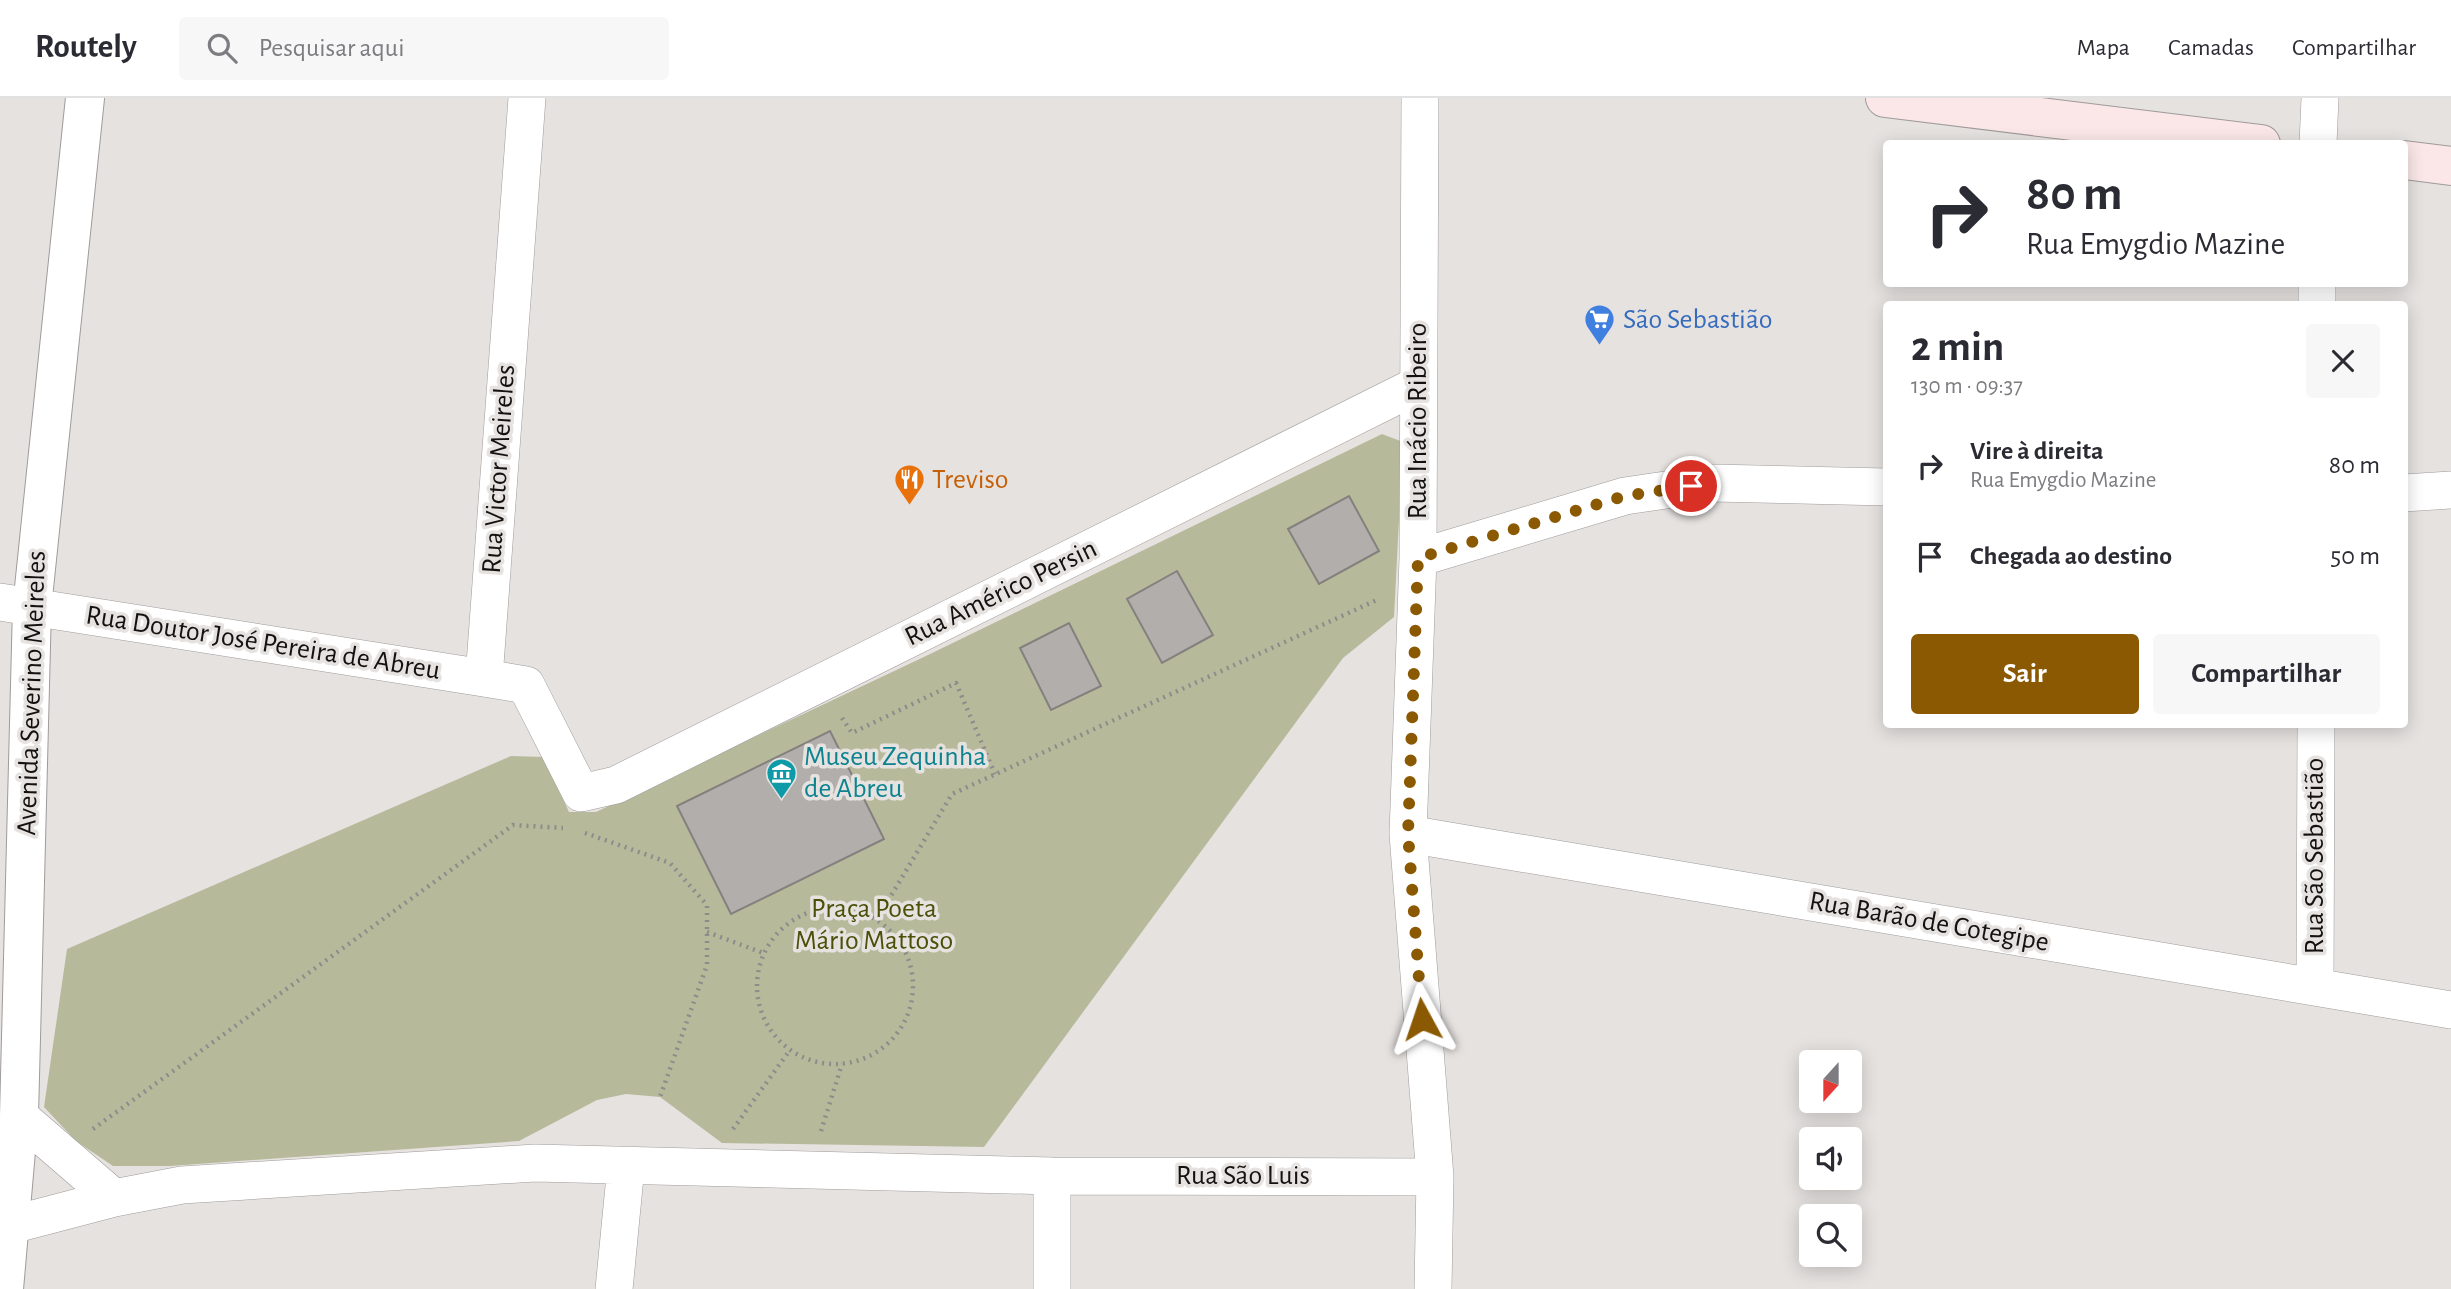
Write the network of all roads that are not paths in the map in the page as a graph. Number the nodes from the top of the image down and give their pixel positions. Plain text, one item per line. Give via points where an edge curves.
1 (85, 98) edge
2 (527, 98) edge
3 (1420, 98) edge
4 (1885, 98) edge
5 (2320, 98) edge
6 (2228, 140) edge
7 (2318, 140) edge
8 (2408, 161) edge
9 (2451, 166) edge
10 (1418, 385) junction
11 (1883, 487) edge
12 (2451, 490) edge
13 (2408, 493) edge
14 (1418, 558) junction
15 (16, 604) edge
16 (484, 678) junction
17 (2316, 728) edge
18 (1408, 834) junction
19 (2315, 987) junction
20 (2451, 1010) edge
21 (19, 1116) junction
22 (626, 1167) junction
23 (1052, 1176) junction
24 (1435, 1177) junction
25 (114, 1198) junction
26 (6, 1225) edge
27 (4, 1289) edge
28 (614, 1289) edge
29 (1052, 1289) edge
30 (1433, 1289) edge

1 - 15 street, Avenida Severino Meireles
2 - 16 street, Rua Victor Meireles
3 - 10 street, Rua Inácio Ribeiro
4 - 6 main road
5 - 7 street
8 - 9 main road
10 - 14 street, Rua Inácio Ribeiro
10 - 16 street, Rua Américo Persin via 616,785 581,793 526,685
11 - 14 street via 1713,483 1625,496
12 - 13 street
14 - 18 street, Rua Inácio Ribeiro
15 - 16 street, Rua Doutor José Pereira de Abreu
15 - 21 street, Avenida Severino Meireles
17 - 19 street, Rua São Sebastião
18 - 19 street, Rua Barão de Cotegipe
18 - 24 street, Rua Inácio Ribeiro
19 - 20 street, Rua Barão de Cotegipe
21 - 25 street
21 - 26 street, Avenida Severino Meireles
22 - 23 street, Rua São Luis
22 - 25 street, Rua São Luis via 480,1166 182,1185
22 - 28 street
23 - 24 street, Rua São Luis
23 - 29 street
24 - 30 street, Rua Inácio Ribeiro
25 - 26 street, Rua São Luis
26 - 27 street, Avenida Severino Meireles

